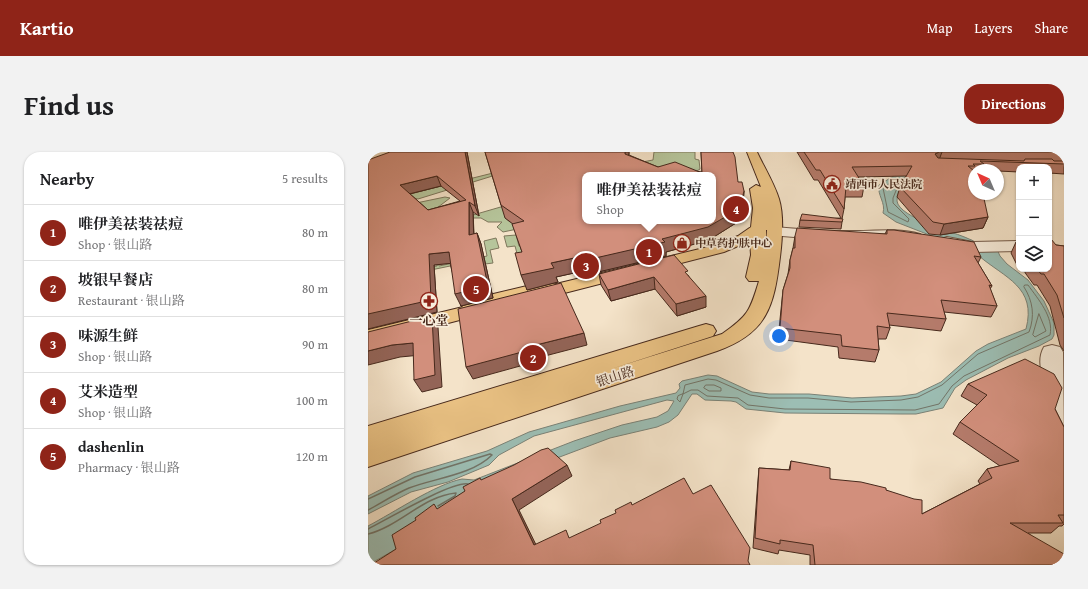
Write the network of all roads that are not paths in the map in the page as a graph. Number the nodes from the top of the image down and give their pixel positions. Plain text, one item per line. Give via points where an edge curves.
1 (743, 152) edge
2 (752, 152) edge
3 (767, 223) junction
4 (1016, 246) edge
5 (368, 331) edge
6 (368, 337) edge
7 (1052, 352) dead end
8 (1064, 395) edge
9 (1064, 404) edge
10 (1064, 431) edge
11 (368, 437) edge
12 (368, 455) edge

1 - 3 main road, 银山路
2 - 3 main road, 银山路 via 773,200
3 - 4 street via 843,236 892,234 978,247
3 - 5 main road via 689,251
3 - 6 main road via 730,245 702,253
3 - 11 main road, 银山路 via 750,296 743,310 719,328
3 - 12 main road, 银山路 via 769,277 760,309 743,329 728,339
7 - 8 street via 1055,384
9 - 10 street via 1060,420

